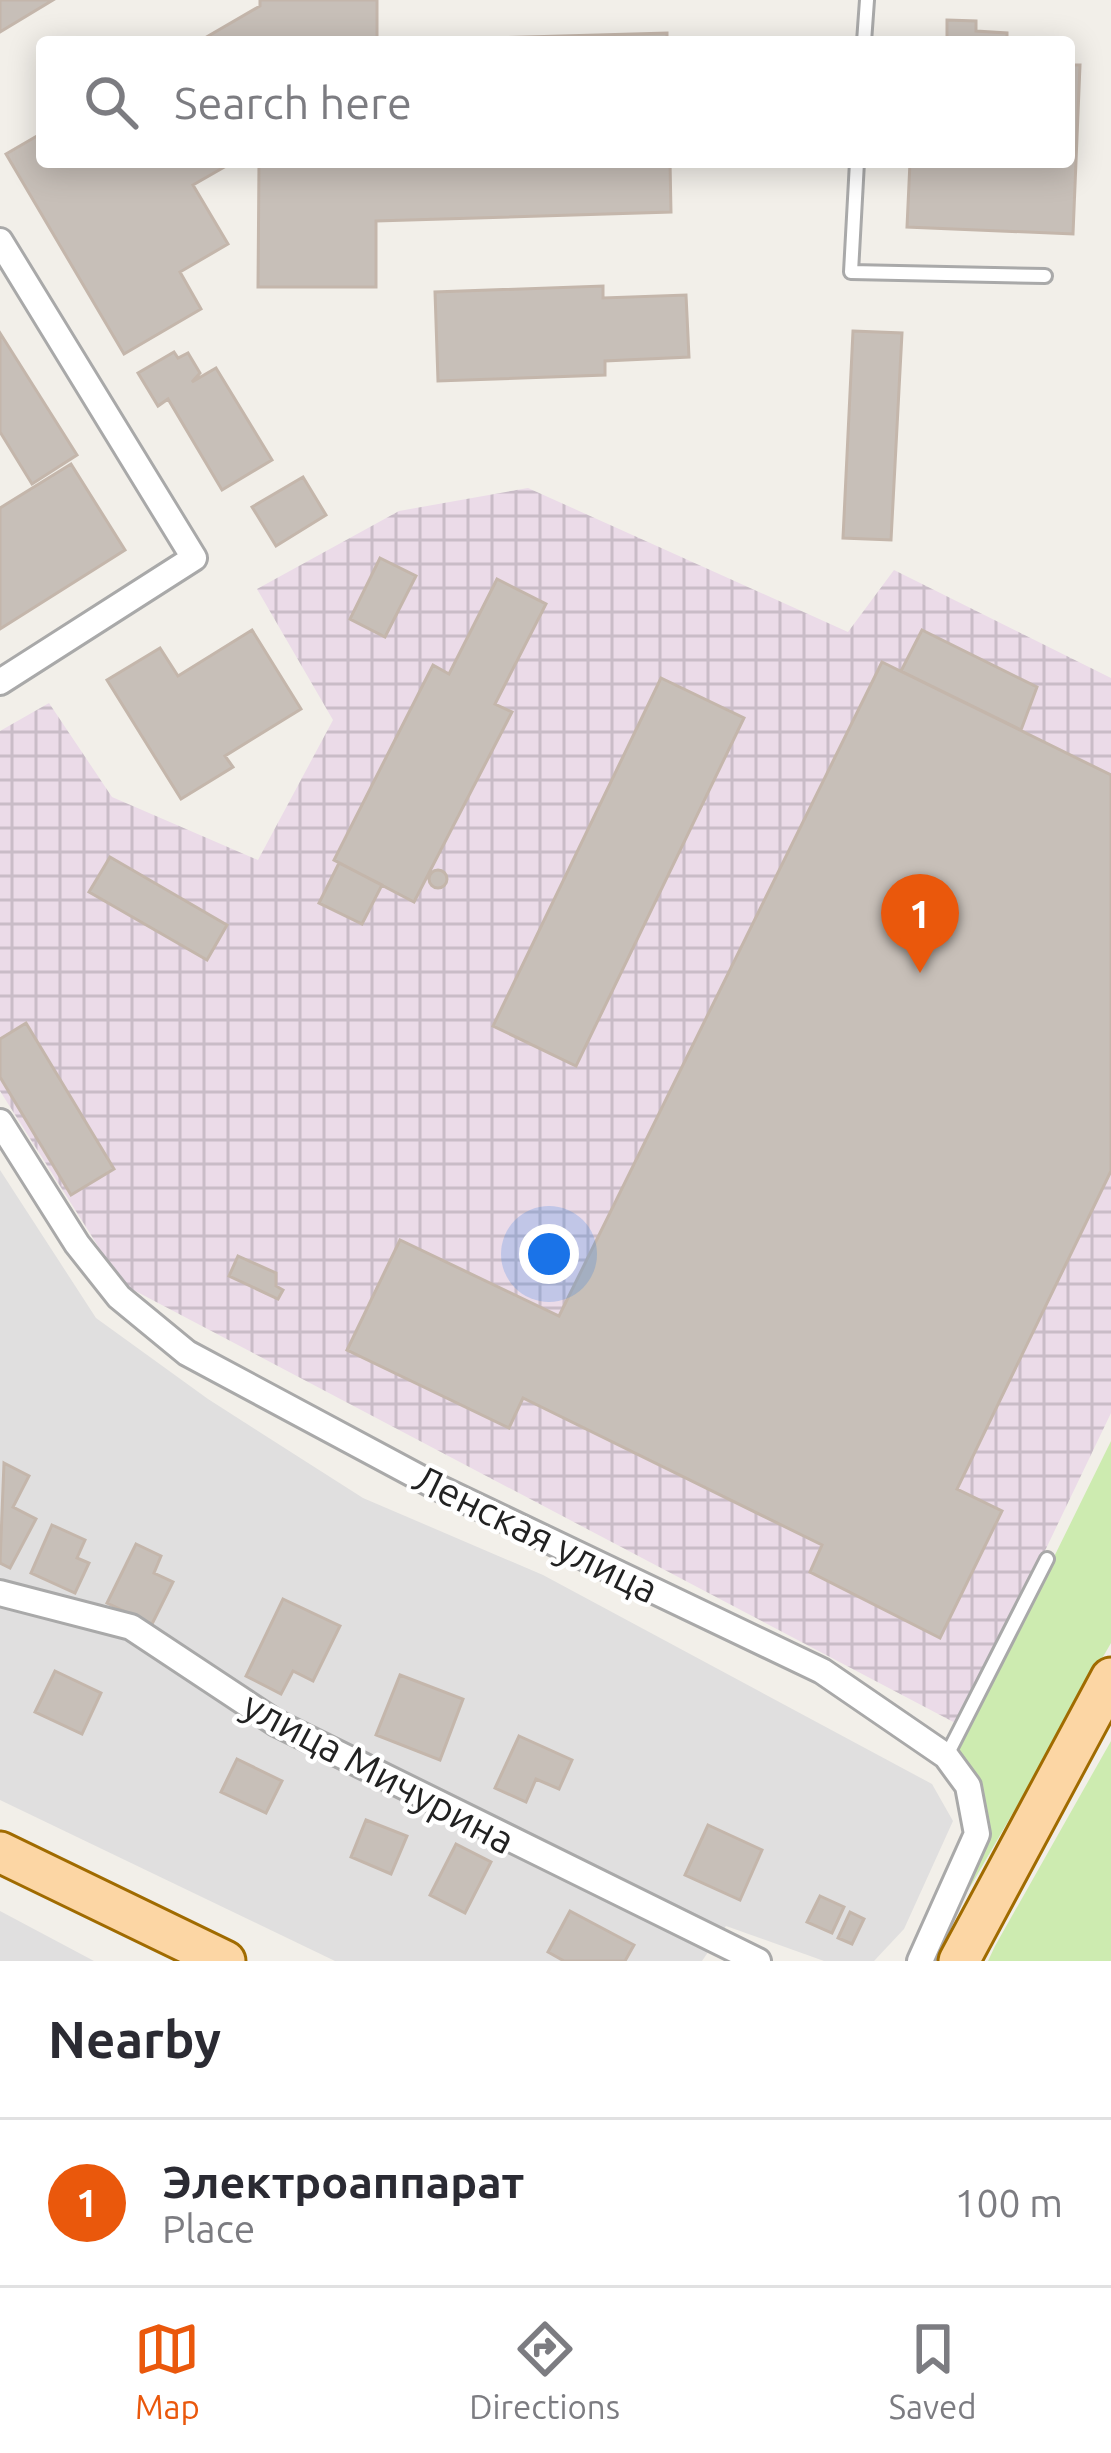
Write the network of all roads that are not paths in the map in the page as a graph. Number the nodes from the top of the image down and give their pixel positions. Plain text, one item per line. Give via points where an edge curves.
1 (867, 0) edge
2 (864, 36) edge
3 (857, 168) edge
4 (0, 242) edge
5 (1045, 276) dead end
6 (0, 682) edge
7 (0, 1121) edge
8 (1047, 1559) dead end
9 (0, 1593) edge
10 (1111, 1678) edge
11 (946, 1756) junction
12 (0, 1852) edge
13 (225, 1961) edge
14 (758, 1961) edge
15 (920, 1961) edge
16 (959, 1961) edge

1 - 2 lane
3 - 5 lane via 850,272
4 - 6 street via 194,558
7 - 11 street, Ленская улица via 118,1297 188,1353 437,1486 822,1671
8 - 11 lane
9 - 14 street, улица Мичурина via 131,1627 276,1723
10 - 16 main road
11 - 15 street, Ленская улица via 968,1786 977,1834
12 - 13 main road

